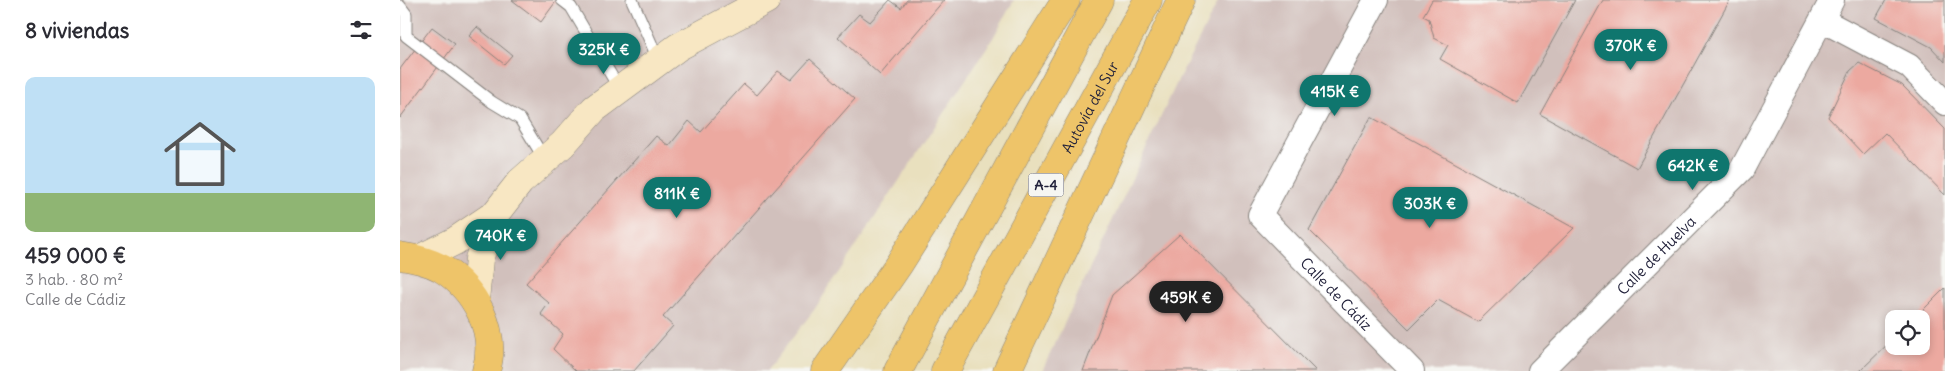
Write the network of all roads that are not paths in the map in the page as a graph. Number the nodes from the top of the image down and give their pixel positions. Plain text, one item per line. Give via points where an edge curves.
1 (562, 0) edge
2 (632, 0) edge
3 (766, 0) edge
4 (1066, 0) edge
5 (1099, 0) edge
6 (1148, 0) edge
7 (1181, 0) edge
8 (1376, 0) edge
9 (400, 6) edge
10 (1827, 10) edge
11 (659, 61) junction
12 (620, 90) junction
13 (1945, 104) edge
14 (545, 160) junction
15 (495, 214) junction
16 (410, 258) edge
17 (475, 301) junction
18 (489, 368) edge
19 (825, 371) edge
20 (898, 371) edge
21 (945, 371) edge
22 (1007, 371) edge
23 (1412, 371) edge
24 (1540, 371) edge

1 - 12 lane via 571,7
2 - 11 lane
3 - 11 street via 678,47
4 - 19 main road via 899,264
5 - 20 main road, A-4
6 - 21 main road, Autovía del Sur / A-4
7 - 22 main road
8 - 23 street, Calle de Cádiz via 1260,215
9 - 14 lane via 406,14 406,36 492,102 520,119
10 - 13 street via 1909,66
10 - 24 street, Calle de Huelva via 1742,169
11 - 12 street
12 - 14 street via 594,109
14 - 15 street via 520,182
15 - 16 street via 455,241
15 - 17 street via 479,259
16 - 17 main road via 440,268 459,282
17 - 18 main road via 485,321

